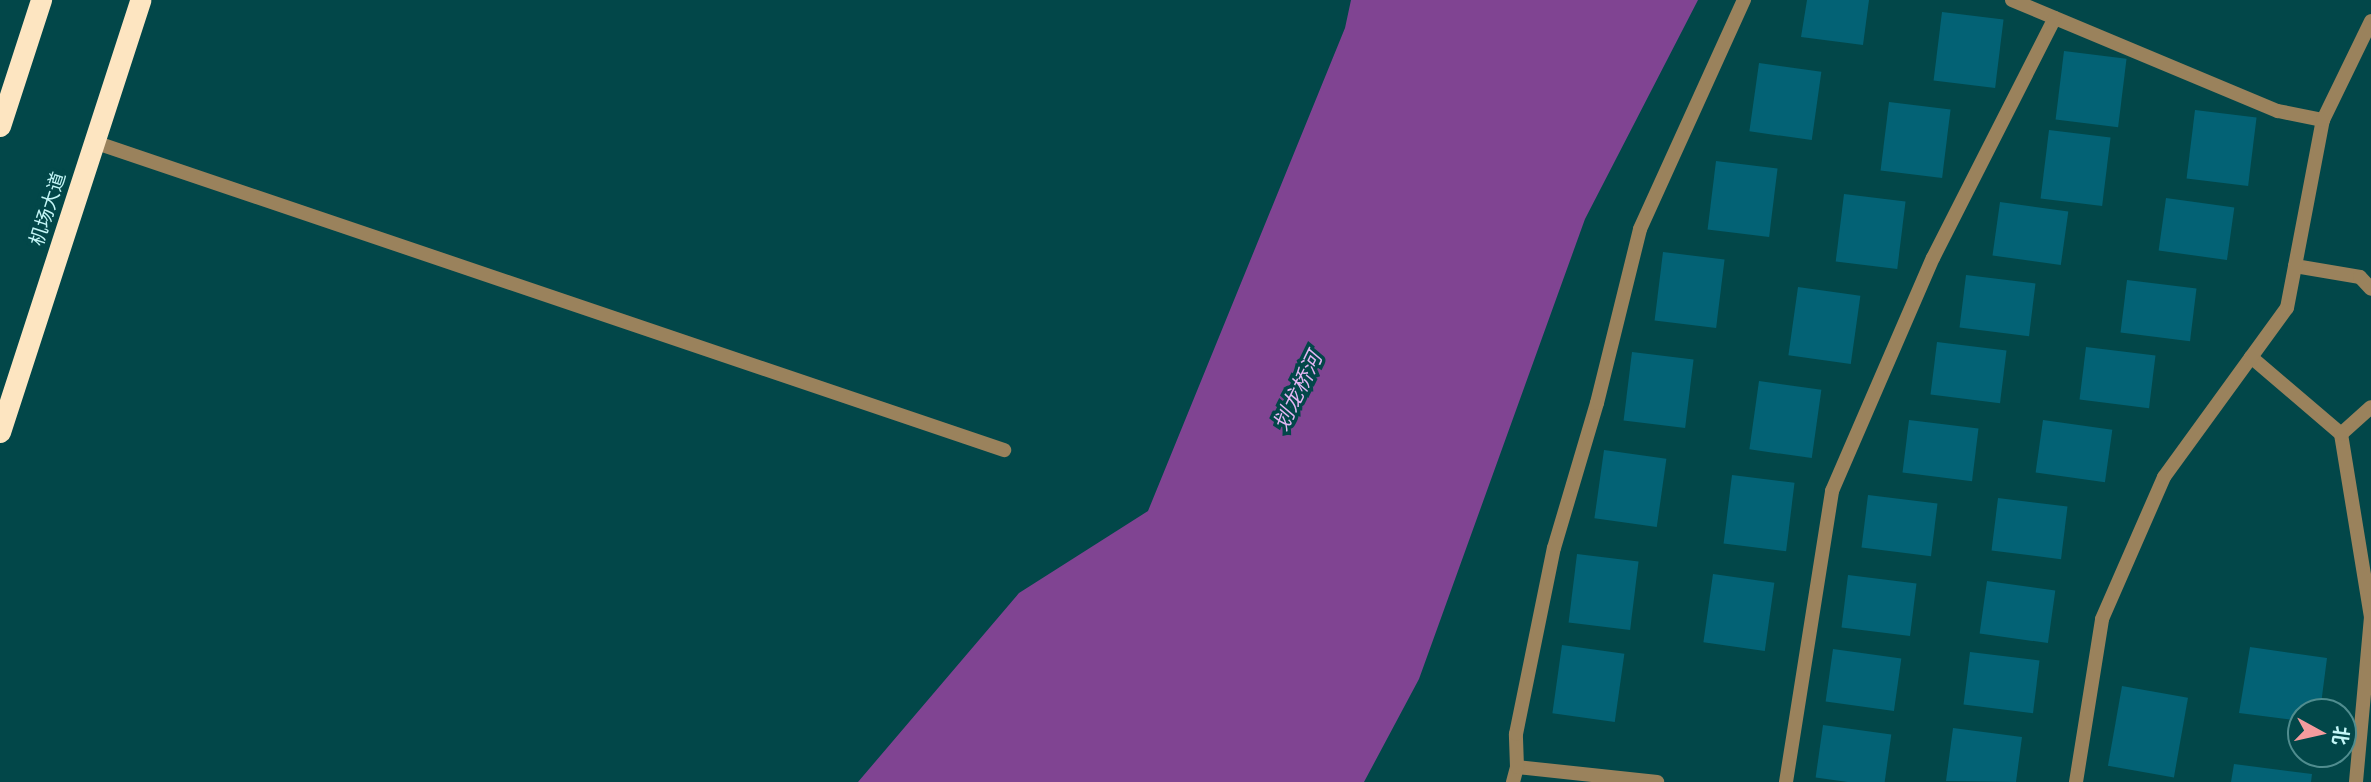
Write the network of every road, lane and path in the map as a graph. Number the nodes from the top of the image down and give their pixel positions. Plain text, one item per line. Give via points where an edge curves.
1 (41, 0) edge
2 (140, 0) edge
3 (1744, 0) edge
4 (2012, 0) edge
5 (2055, 18) junction
6 (2371, 21) edge
7 (2323, 120) junction
8 (0, 126) edge
9 (94, 142) junction
10 (2295, 267) junction
11 (2371, 289) edge
12 (2251, 357) junction
13 (2371, 407) edge
14 (0, 432) edge
15 (2341, 434) junction
16 (1004, 450) dead end
17 (1517, 767) junction
18 (1513, 782) edge
19 (1657, 782) edge
20 (1786, 782) edge
21 (2076, 782) edge
22 (2356, 782) edge

1 - 8 highway
2 - 9 highway, 机场大道
3 - 17 street via 1640,229 1597,403 1553,548 1516,734
4 - 5 street
5 - 7 street via 2278,110
5 - 20 street via 1933,258 1832,491
6 - 7 street
7 - 10 street
9 - 14 highway, 机场大道
9 - 16 street
10 - 11 street via 2360,277
10 - 12 street via 2287,308
12 - 15 street
12 - 21 street via 2164,477 2102,619
13 - 15 street
15 - 22 street via 2371,617
17 - 18 street
17 - 19 street

